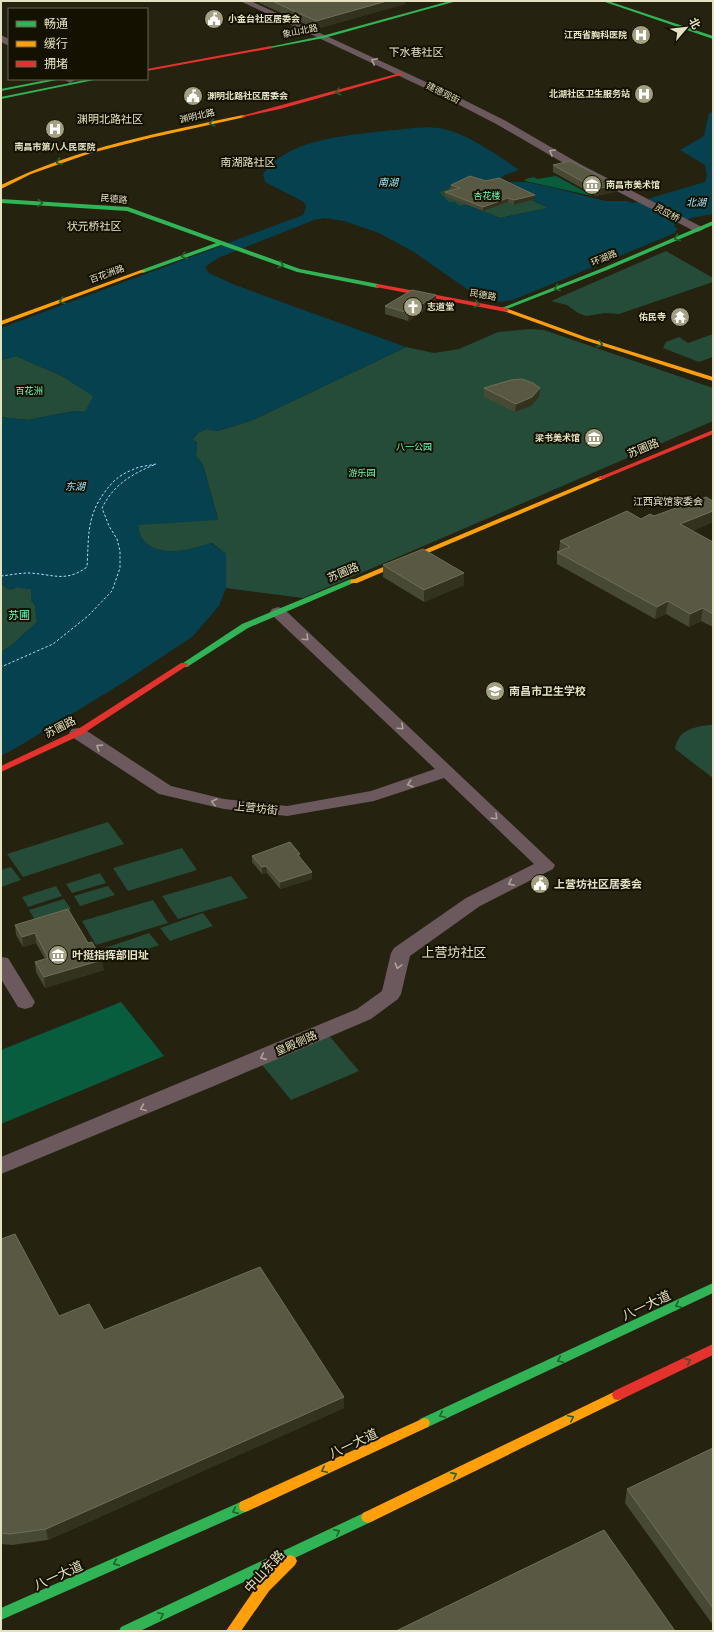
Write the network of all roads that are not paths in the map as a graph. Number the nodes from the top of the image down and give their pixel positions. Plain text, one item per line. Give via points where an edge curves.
1 (244, 1) edge
2 (436, 1) edge
3 (455, 1) edge
4 (604, 1) edge
5 (617, 1) edge
6 (713, 34) edge
7 (318, 36) junction
8 (713, 38) edge
9 (148, 66) edge
10 (148, 70) edge
11 (402, 74) junction
12 (63, 80) edge
13 (64, 80) edge
14 (92, 80) edge
15 (1, 90) edge
16 (1, 94) edge
17 (1, 98) edge
18 (1, 188) edge
19 (636, 197) joint
20 (1, 201) edge
21 (713, 223) edge
22 (698, 230) junction
23 (220, 243) junction
24 (502, 309) junction
25 (1, 323) edge
26 (713, 379) edge
27 (713, 432) edge
28 (278, 612) junction
29 (78, 733) junction
30 (1, 769) edge
31 (447, 771) junction
32 (1, 963) edge
33 (25, 1002) dead end
34 (1, 1166) edge
35 (713, 1288) edge
36 (713, 1349) edge
37 (302, 1549) junction
38 (1, 1614) edge
39 (126, 1631) edge
40 (233, 1631) edge

1 - 7 street, 建德观街
2 - 7 main road, 象山北路
3 - 7 main road, 象山北路
4 - 8 main road
5 - 6 main road
7 - 9 main road, 象山北路
7 - 10 main road, 象山北路
11 -> 7 street, 建德观街
11 -> 18 main road, 渊明北路 via 292,104 81,153 12,181
19 -> 11 street, 建德观街 via 496,120
12 - 15 main road
13 - 16 main road
14 - 17 main road
19 - 22 street, 灵应桥
20 -> 23 main road, 民德路 via 128,209
21 - 22 main road, 环湖路
22 -> 24 main road, 环湖路
23 -> 24 main road, 民德路 via 299,271
23 -> 25 main road, 百花洲路
24 -> 26 main road, 民德路 via 586,339
27 - 28 main road, 苏圃路
28 - 29 main road, 苏圃路 via 245,626
28 -> 31 street
29 - 30 main road, 苏圃路
31 -> 29 street, 上营坊街 via 374,796 287,811 224,804 165,790
31 -> 34 street, 皇殿侧路 via 546,865 473,902 401,953 391,994 364,1014
32 - 33 street
35 -> 38 main road, 八一大道 via 270,1495
37 -> 36 main road
39 -> 37 main road
37 - 40 main road, 中山东路 via 264,1587

